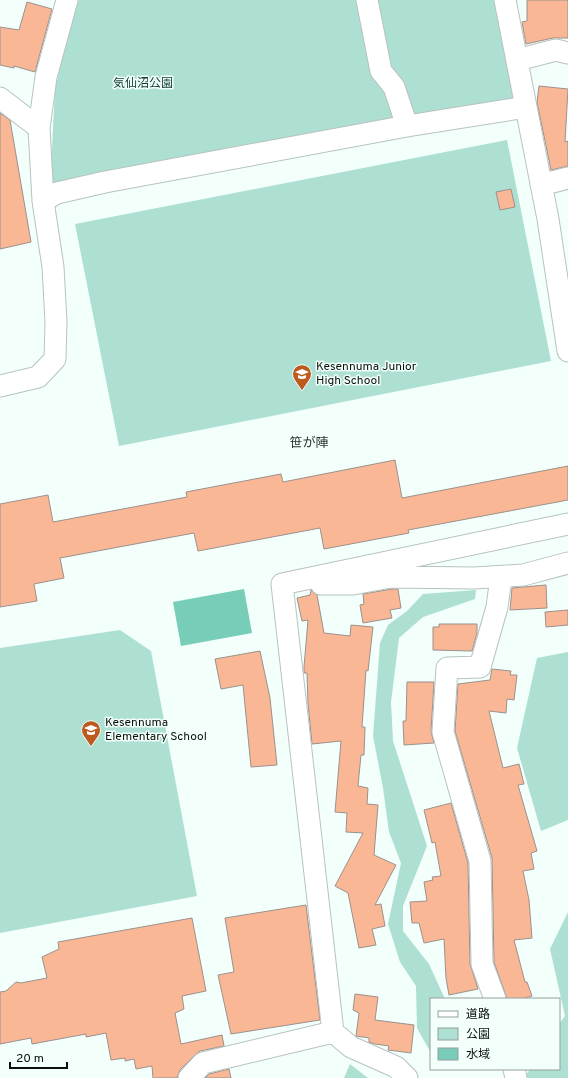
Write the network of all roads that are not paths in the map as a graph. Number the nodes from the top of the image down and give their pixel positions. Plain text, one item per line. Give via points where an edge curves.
1 (67, 0) edge
2 (367, 0) edge
3 (505, 0) edge
4 (568, 53) edge
5 (517, 60) junction
6 (0, 98) edge
7 (526, 107) junction
8 (407, 126) junction
9 (39, 128) junction
10 (568, 178) edge
11 (541, 185) junction
12 (43, 201) junction
13 (567, 330) edge
14 (568, 351) edge
15 (0, 386) edge
16 (568, 524) edge
17 (568, 563) edge
18 (501, 577) junction
19 (301, 579) junction
20 (494, 998) edge
21 (333, 1032) junction
22 (189, 1078) edge
23 (407, 1078) edge

1 - 9 street via 46,77
2 - 8 street via 381,71 394,87
3 - 5 street
4 - 5 street via 556,50
5 - 7 street
6 - 9 street
7 - 8 street
7 - 11 street
8 - 12 street via 105,182 57,193
9 - 12 street
10 - 11 street
11 - 13 street
12 - 15 street via 53,267 55,359 38,377
13 - 14 street
16 - 19 street
17 - 18 street via 523,576
18 - 19 street via 392,577 353,584 322,584
18 - 20 street via 480,667 447,668 443,732 480,861 482,964
19 - 21 street via 282,584
21 - 22 street via 203,1063
21 - 23 street via 351,1047 396,1067

